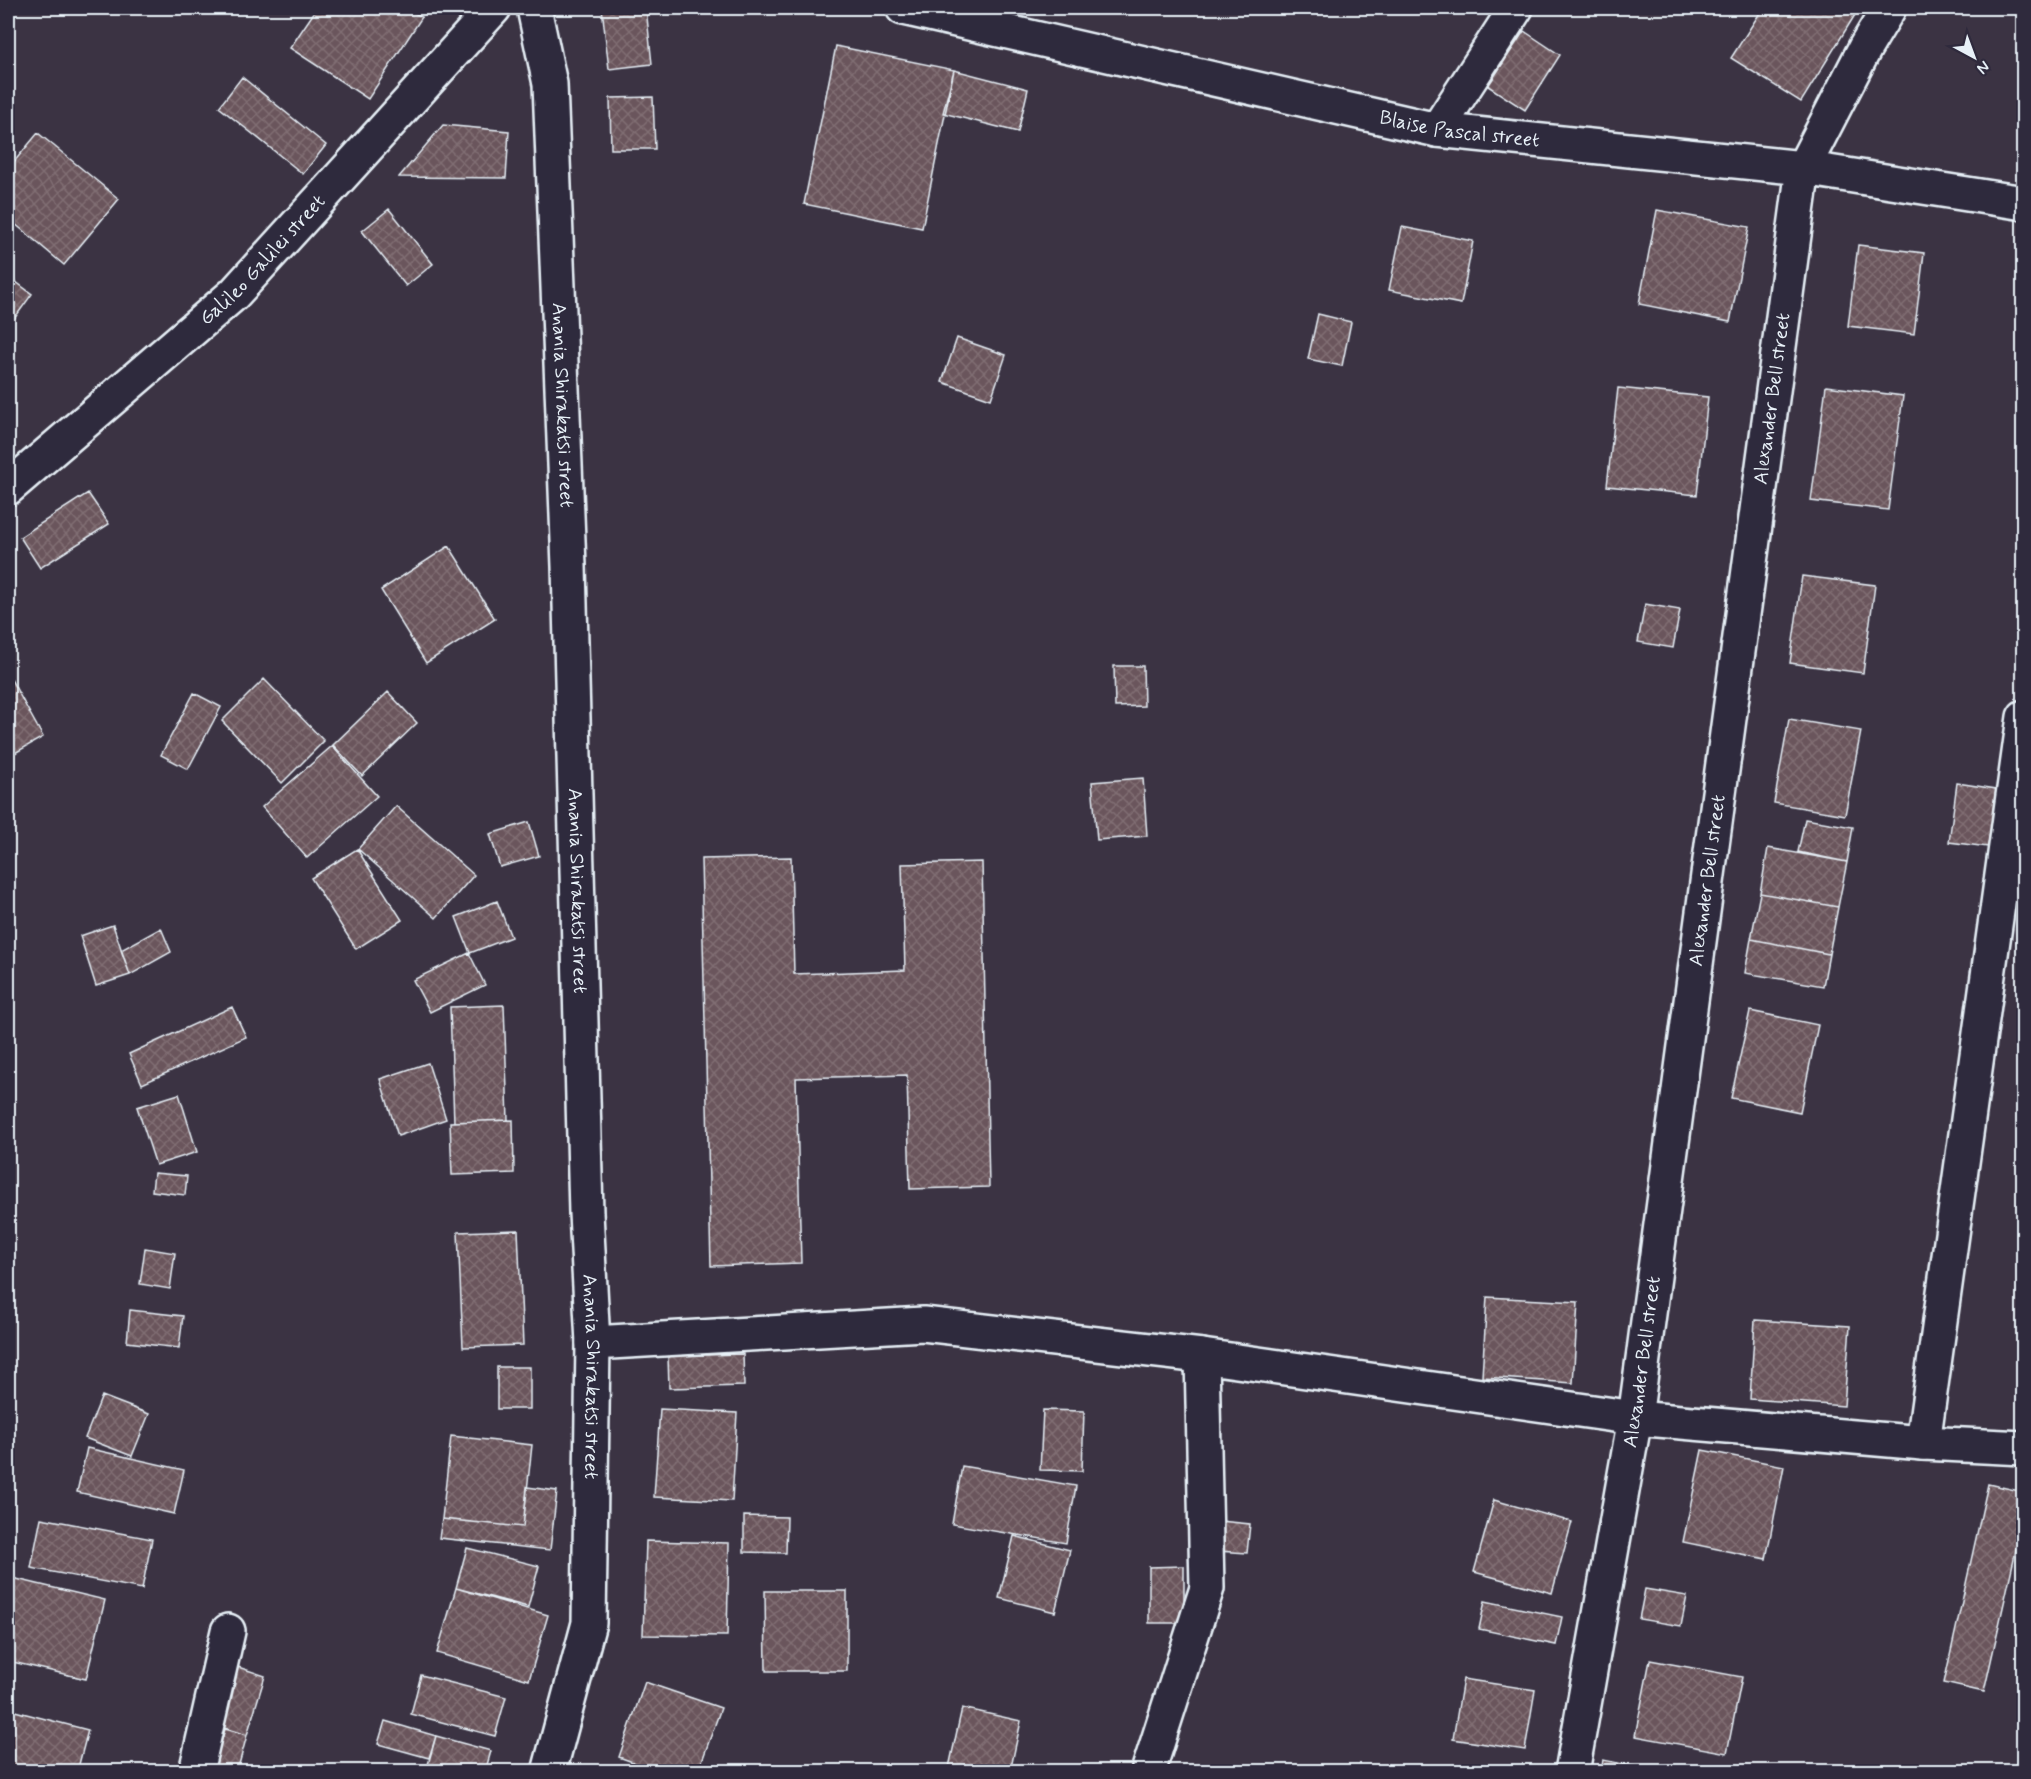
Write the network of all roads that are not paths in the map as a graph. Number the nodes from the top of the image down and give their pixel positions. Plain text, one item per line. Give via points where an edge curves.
1 (494, 8) edge
2 (534, 8) edge
3 (903, 8) edge
4 (1516, 8) edge
5 (1889, 8) edge
6 (1437, 130) junction
7 (1803, 168) junction
8 (2024, 203) edge
9 (8, 488) edge
10 (2024, 717) edge
11 (592, 1343) junction
12 (1202, 1356) junction
13 (1635, 1418) junction
14 (1923, 1443) junction
15 (2024, 1448) edge
16 (228, 1632) dead end
17 (196, 1772) edge
18 (549, 1772) edge
19 (1148, 1772) edge
20 (1572, 1772) edge

1 - 9 street, Galileo Galilei street via 234,294
2 - 11 street, Anania Shirakatsi street via 550,84
3 - 6 street, Blaise Pascal street
4 - 6 street
5 - 7 street, Alexander Bell street
6 - 7 street, Blaise Pascal street
7 - 8 street, Blaise Pascal street
7 - 13 street, Alexander Bell street
10 - 14 street
11 - 12 street via 923,1324
11 - 18 street, Anania Shirakatsi street via 590,1623
12 - 13 street
12 - 19 street via 1207,1588
13 - 14 street
13 - 20 street, Alexander Bell street
14 - 15 street
16 - 17 street

